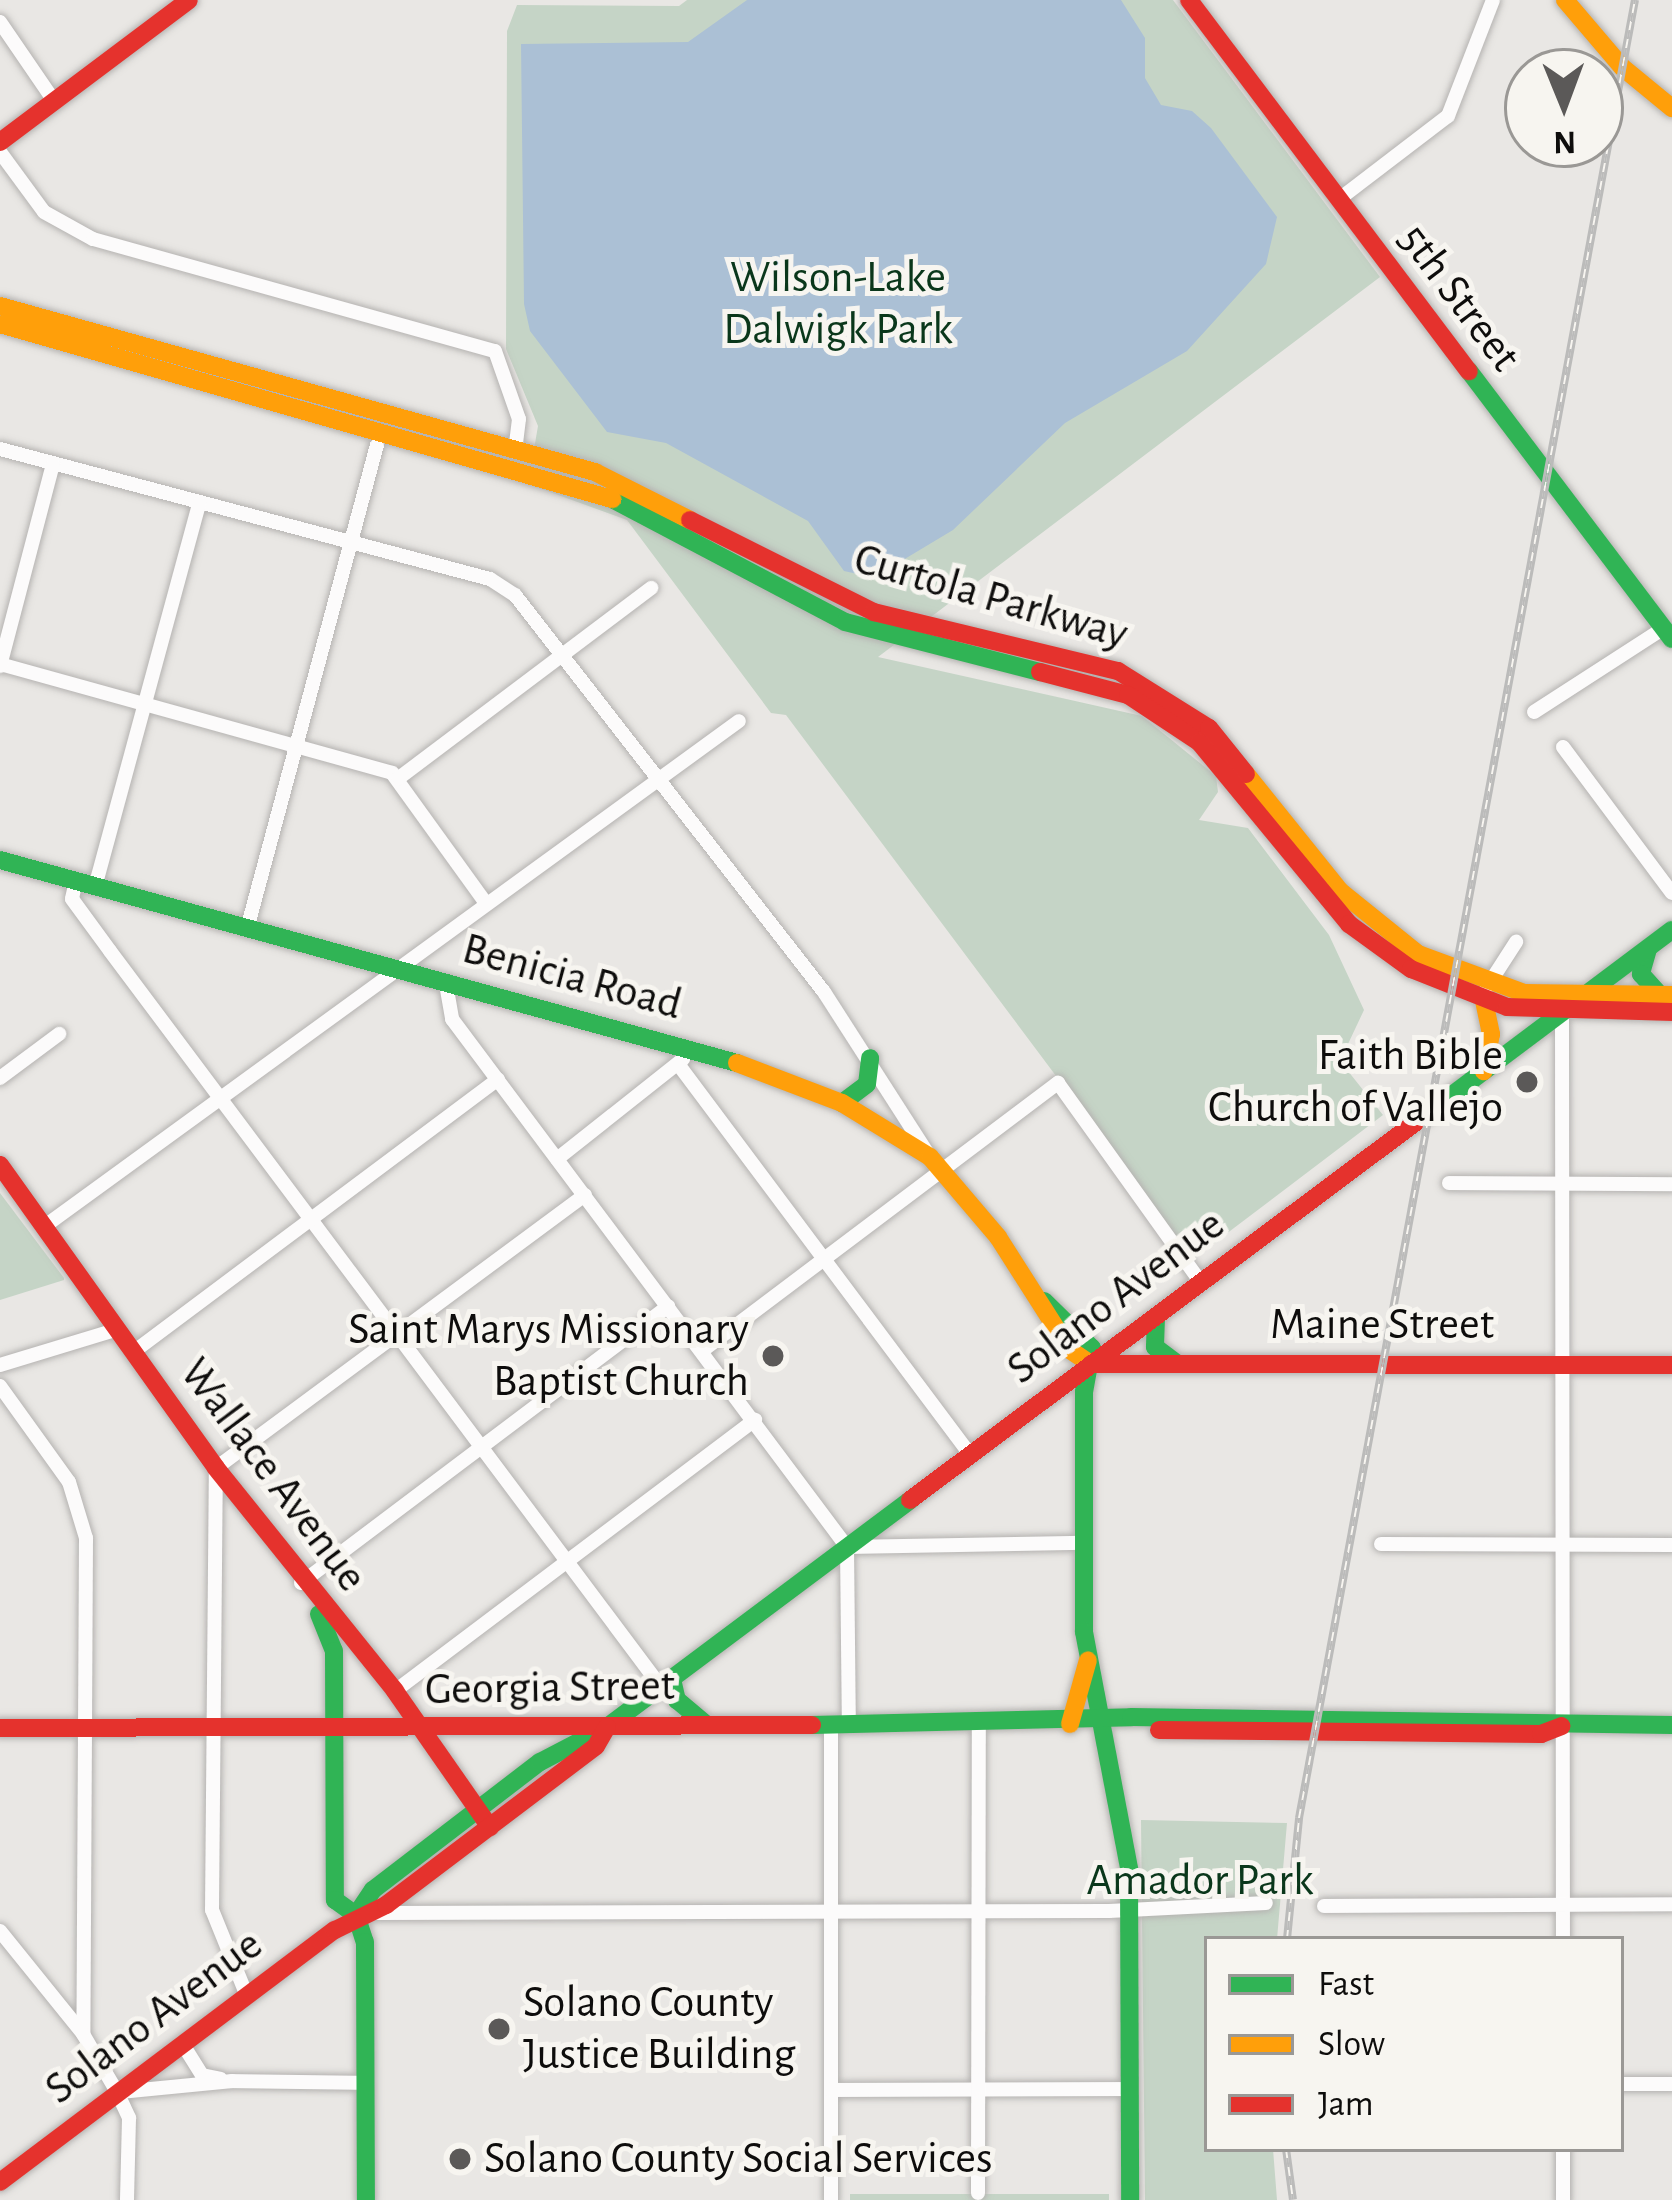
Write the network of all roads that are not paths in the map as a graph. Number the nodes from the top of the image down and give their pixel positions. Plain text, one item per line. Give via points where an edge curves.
1 (189, 0) edge
2 (1190, 0) edge
3 (1493, 0) edge
4 (1565, 0) edge
5 (0, 22) edge
6 (54, 101) junction
7 (1672, 108) edge
8 (0, 142) edge
9 (0, 152) edge
10 (1338, 200) junction
11 (0, 306) edge
12 (0, 324) edge
13 (377, 445) dead end
14 (0, 449) edge
15 (515, 452) junction
16 (479, 459) junction
17 (53, 464) junction
18 (199, 504) junction
19 (352, 545) junction
20 (651, 588) dead end
21 (1668, 633) edge
22 (560, 652) junction
23 (0, 665) edge
24 (146, 704) junction
25 (1534, 712) dead end
26 (739, 721) dead end
27 (297, 747) junction
28 (1563, 747) dead end
29 (399, 778) junction
30 (656, 782) junction
31 (0, 860) edge
32 (85, 884) junction
33 (1672, 893) edge
34 (484, 902) junction
35 (247, 929) junction
36 (1672, 930) edge
37 (1516, 942) dead end
38 (1648, 949) junction
39 (397, 968) junction
40 (446, 984) junction
41 (1486, 993) junction
42 (1584, 997) junction
43 (1668, 1001) edge
44 (1562, 1013) junction
45 (59, 1034) dead end
46 (683, 1058) junction
47 (870, 1058) junction
48 (1484, 1071) junction
49 (0, 1078) edge
50 (498, 1079) junction
51 (221, 1098) junction
52 (842, 1102) junction
53 (557, 1160) junction
54 (936, 1163) junction
55 (0, 1165) edge
56 (1449, 1183) dead end
57 (1564, 1183) junction
58 (1672, 1184) edge
59 (585, 1195) junction
60 (311, 1219) junction
61 (45, 1226) junction
62 (826, 1258) junction
63 (1201, 1283) junction
64 (668, 1306) junction
65 (1156, 1317) junction
66 (115, 1330) junction
67 (397, 1333) junction
68 (702, 1351) junction
69 (132, 1353) junction
70 (1091, 1364) junction
71 (1180, 1364) junction
72 (0, 1365) edge
73 (1565, 1365) junction
74 (1672, 1365) edge
75 (0, 1386) edge
76 (1042, 1401) junction
77 (755, 1420) junction
78 (1087, 1436) junction
79 (482, 1446) junction
80 (971, 1455) junction
81 (216, 1468) junction
82 (1085, 1543) junction
83 (1381, 1544) dead end
84 (1564, 1545) junction
85 (1672, 1545) edge
86 (847, 1547) junction
87 (566, 1561) junction
88 (305, 1588) junction
89 (364, 1651) junction
90 (1088, 1660) junction
91 (335, 1666) junction
92 (667, 1683) junction
93 (395, 1691) junction
94 (1101, 1723) junction
95 (706, 1724) junction
96 (840, 1724) junction
97 (979, 1724) junction
98 (1070, 1724) junction
99 (1564, 1725) junction
100 (1672, 1725) edge
101 (608, 1727) junction
102 (0, 1728) edge
103 (85, 1728) junction
104 (211, 1729) junction
105 (336, 1729) junction
106 (423, 1730) junction
107 (518, 1731) junction
108 (540, 1762) junction
109 (481, 1807) junction
110 (490, 1827) junction
111 (1266, 1903) dead end
112 (1563, 1904) junction
113 (1672, 1904) edge
114 (1324, 1906) dead end
115 (1129, 1908) junction
116 (979, 1911) junction
117 (832, 1912) junction
118 (356, 1915) junction
119 (0, 1931) edge
120 (1563, 1936) edge
121 (248, 1996) junction
122 (83, 2034) junction
123 (182, 2043) junction
124 (232, 2081) junction
125 (367, 2083) junction
126 (1624, 2084) edge
127 (1672, 2084) edge
128 (1131, 2089) junction
129 (832, 2090) junction
130 (977, 2090) junction
131 (117, 2092) junction
132 (1563, 2152) edge
133 (3, 2173) edge
134 (978, 2193) dead end
135 (127, 2200) edge
136 (366, 2200) edge
137 (831, 2200) edge
138 (1130, 2200) edge
139 (1563, 2200) edge

1 - 6 main road
2 - 10 main road, 5th Street
3 - 10 street via 1448,116
4 - 7 main road via 1622,67
5 - 6 street
6 - 8 main road
9 - 15 street via 44,212 74,231 495,351 519,419
10 - 21 main road, 5th Street
11 - 15 main road, Curtola Parkway
12 - 16 main road, Curtola Parkway
13 - 19 street
14 - 17 street
15 - 16 main road
15 - 41 main road, Curtola Parkway via 654,496 874,612 1080,657 1161,692 1237,755 1362,912
16 - 41 main road, Curtola Parkway via 608,495 862,628 1088,679 1142,703 1229,773 1349,924 1412,970
17 - 18 street
17 - 23 street
18 - 19 street
18 - 24 street
19 - 22 street via 490,579 515,595
19 - 27 street
20 - 22 street
21 - 25 street
22 - 29 street
22 - 30 street
23 - 24 street
24 - 27 street
24 - 32 street
26 - 30 street
27 - 29 street
27 - 35 street
28 - 33 street
29 - 34 street
30 - 34 street
30 - 47 street
31 - 32 main road, Benicia Road
32 - 35 main road, Benicia Road
32 - 51 street via 72,899
34 - 39 street
35 - 39 main road, Benicia Road
36 - 38 main road, Solano Avenue
37 - 41 street
38 - 42 main road, Solano Avenue
38 - 43 main road via 1641,974
39 - 40 main road, Benicia Road
39 - 51 street
40 - 46 main road, Benicia Road
40 - 50 street via 452,1019
41 - 42 main road, Curtola Parkway
41 - 44 main road, Curtola Parkway
41 - 48 main road via 1491,1034
42 - 43 main road, Curtola Parkway
42 - 44 main road, Solano Avenue
43 - 44 main road, Curtola Parkway
44 - 48 main road, Solano Avenue
44 - 57 street
45 - 49 street
46 - 52 main road, Benicia Road
46 - 53 street
46 - 62 street
47 - 52 main road via 867,1084
47 - 54 street
48 - 63 main road, Solano Avenue
50 - 53 street
50 - 60 street
51 - 60 street
51 - 61 street
52 - 54 main road, Benicia Road
53 - 59 street
54 - 62 street
54 - 63 street via 1058,1083
54 - 70 main road, Benicia Road via 1043,1301 1070,1350
55 - 61 main road, Wallace Avenue
56 - 57 street
57 - 58 street
57 - 73 street
59 - 64 street
59 - 67 street
60 - 67 street
60 - 69 street
61 - 66 main road, Wallace Avenue
62 - 68 street
62 - 80 street
63 - 65 main road, Solano Avenue
64 - 68 street
64 - 79 street
65 - 70 main road, Solano Avenue
65 - 71 main road via 1156,1350
66 - 69 main road, Wallace Avenue
66 - 72 street
67 - 79 street
67 - 81 street
68 - 77 street
69 - 81 main road, Wallace Avenue
70 - 71 main road, Maine Street
70 - 76 main road, Solano Avenue
70 - 78 main road
71 - 73 main road, Maine Street
73 - 74 main road, Maine Street
73 - 84 street
75 - 103 street via 78,1501 88,1557
76 - 78 main road via 1067,1406
76 - 80 main road, Solano Avenue
77 - 86 street
77 - 87 street
78 - 82 main road
79 - 87 street
79 - 88 street
80 - 86 main road, Solano Avenue
81 - 88 main road, Wallace Avenue
81 - 104 street
82 - 86 street
82 - 90 main road
83 - 84 street
84 - 85 street
84 - 99 street
86 - 92 main road, Solano Avenue
86 - 96 street
87 - 92 street
87 - 93 street
88 - 89 main road, Wallace Avenue
88 - 91 main road
89 - 91 main road via 348,1652
89 - 93 main road, Wallace Avenue
90 - 94 main road
90 - 98 main road
91 - 105 main road
92 - 95 main road
92 - 101 main road, Solano Avenue
93 - 106 main road, Wallace Avenue
94 - 98 main road, Georgia Street
94 - 99 main road, Georgia Street via 1516,1717
94 - 115 main road via 1125,1838
95 - 96 main road, Georgia Street
95 - 101 main road, Georgia Street
96 - 97 main road, Georgia Street
96 - 117 street
97 - 98 main road, Georgia Street
97 - 116 street
99 - 100 main road, Georgia Street
99 - 112 street
101 - 107 main road, Georgia Street
101 - 108 main road, Solano Avenue
101 - 110 main road, Solano Avenue via 596,1746
102 - 103 main road, Georgia Street
103 - 104 main road, Georgia Street
103 - 122 street
104 - 105 main road, Georgia Street
104 - 121 street via 212,1910
105 - 106 main road, Georgia Street
105 - 118 main road via 335,1900
106 - 107 main road, Georgia Street
106 - 109 main road, Wallace Avenue
107 - 108 main road via 535,1742
108 - 109 main road, Solano Avenue
109 - 110 main road, Wallace Avenue
109 - 118 main road, Solano Avenue via 373,1890
110 - 118 main road, Solano Avenue via 386,1904
111 - 115 street
112 - 113 street
112 - 114 street
112 - 120 street
115 - 116 street
115 - 128 main road
116 - 117 street
116 - 130 street
117 - 118 street via 432,1908
117 - 129 street
118 - 121 main road, Solano Avenue
118 - 125 main road via 364,1942
119 - 122 street
121 - 123 main road, Solano Avenue
122 - 131 street
123 - 124 street via 202,2075
123 - 131 main road, Solano Avenue
124 - 125 street
124 - 131 street
125 - 136 main road
126 - 127 street
128 - 130 street
128 - 138 main road
129 - 130 street
129 - 137 street
130 - 134 street
131 - 133 main road, Solano Avenue
131 - 135 street via 129,2118
132 - 139 street

